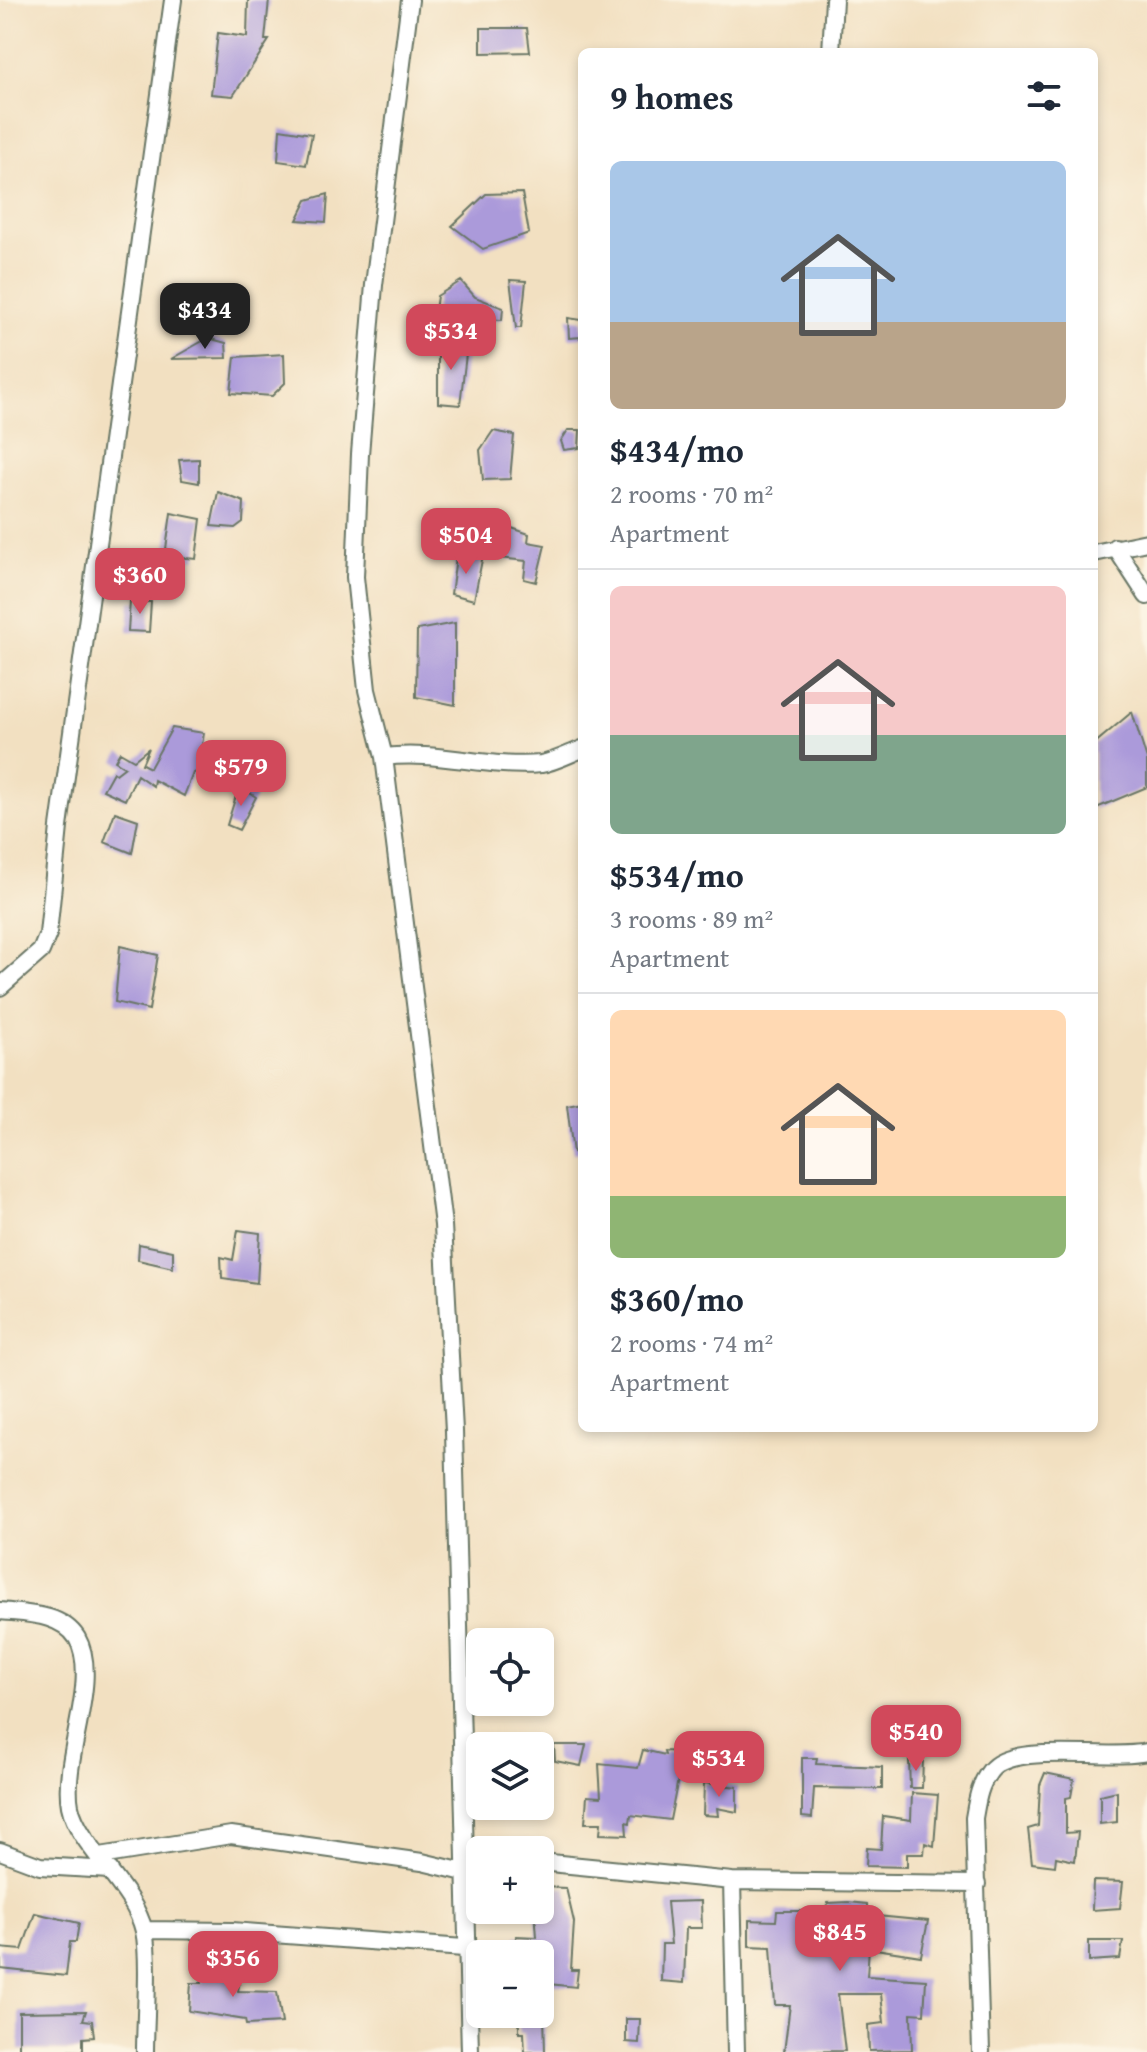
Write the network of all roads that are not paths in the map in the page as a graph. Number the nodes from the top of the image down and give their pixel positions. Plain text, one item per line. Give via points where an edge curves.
1 (173, 0) edge
2 (410, 0) edge
3 (834, 0) edge
4 (831, 48) edge
5 (1147, 542) edge
6 (1115, 547) junction
7 (1098, 552) edge
8 (1147, 596) edge
9 (578, 751) edge
10 (384, 757) junction
11 (0, 987) edge
12 (0, 1611) edge
13 (1147, 1752) edge
14 (469, 1836) edge
15 (0, 1851) edge
16 (466, 1862) edge
17 (105, 1863) junction
18 (554, 1863) edge
19 (732, 1881) junction
20 (977, 1884) junction
21 (466, 1919) edge
22 (144, 1930) junction
23 (464, 1948) junction
24 (145, 2052) edge
25 (470, 2052) edge
26 (736, 2052) edge
27 (981, 2052) edge

1 - 11 street via 48,934 41,951
2 - 10 street via 374,285 355,577 367,690
3 - 4 street
5 - 6 street
6 - 7 street
6 - 8 street
9 - 10 street via 543,764 415,753
10 - 14 street via 443,1225
12 - 17 street via 41,1615 64,1624 77,1639 83,1683 70,1805 76,1825
13 - 20 street via 1107,1757 1022,1755 991,1769 978,1794 974,1818
15 - 17 street via 40,1866
16 - 17 street via 231,1835
17 - 22 street
18 - 19 street
19 - 20 street
19 - 26 street
20 - 27 street
21 - 23 street
22 - 23 street
22 - 24 street
23 - 25 street

